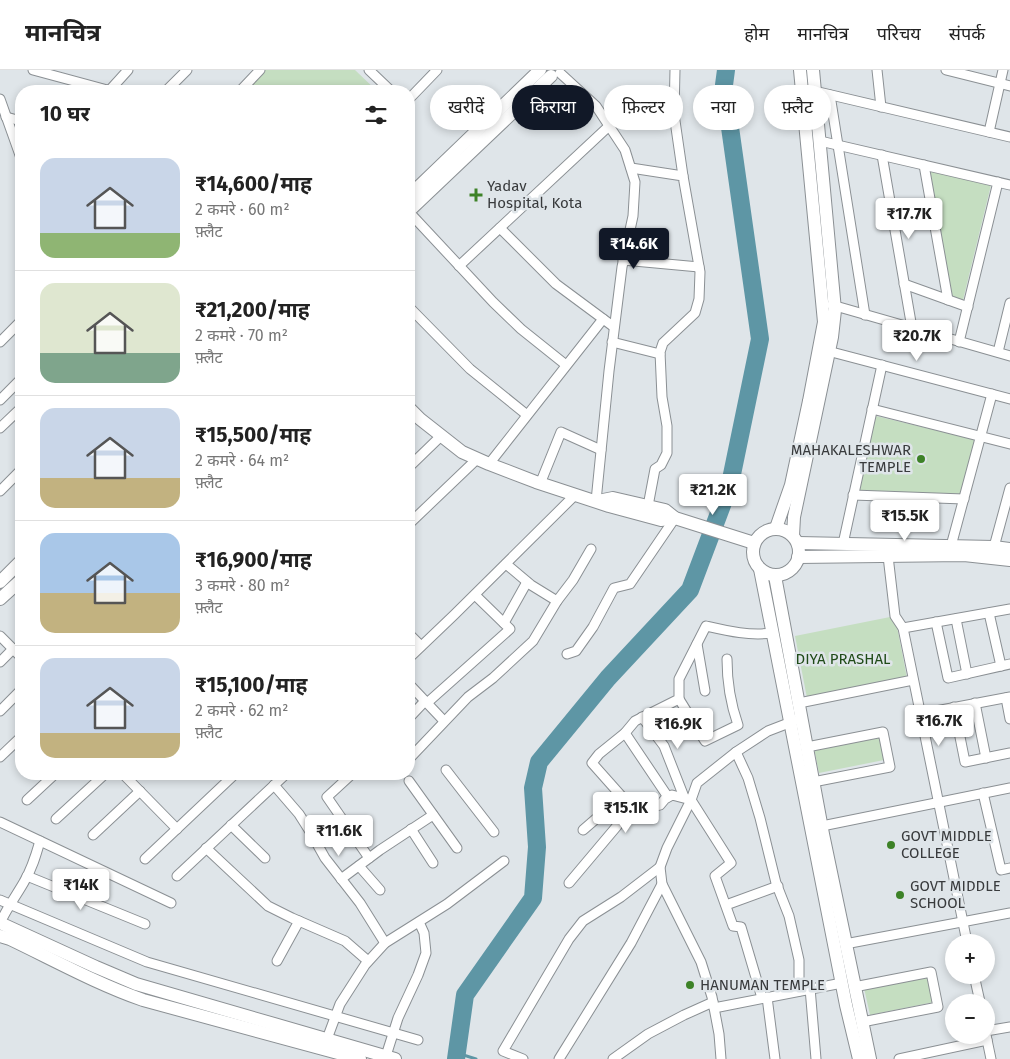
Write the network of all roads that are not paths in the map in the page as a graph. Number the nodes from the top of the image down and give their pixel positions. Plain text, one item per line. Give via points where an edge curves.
1 (33, 70) edge
2 (128, 70) edge
3 (187, 70) edge
4 (260, 70) edge
5 (437, 70) edge
6 (675, 70) edge
7 (800, 70) edge
8 (813, 70) edge
9 (877, 70) edge
10 (946, 70) edge
11 (1003, 70) edge
12 (371, 71) edge
13 (551, 72) edge
14 (1000, 84) junction
15 (88, 85) edge
16 (115, 85) edge
17 (172, 85) edge
18 (246, 85) edge
19 (385, 85) edge
20 (802, 85) edge
21 (814, 85) edge
22 (1010, 86) edge
23 (415, 92) edge
24 (831, 95) edge
25 (0, 99) edge
26 (831, 102) edge
27 (880, 107) junction
28 (6, 117) junction
29 (604, 118) edge
30 (15, 119) edge
31 (605, 130) edge
32 (612, 130) edge
33 (807, 130) edge
34 (819, 130) edge
35 (989, 132) junction
36 (1010, 137) edge
37 (820, 141) junction
38 (15, 142) edge
39 (837, 145) junction
40 (882, 155) junction
41 (924, 165) junction
42 (631, 168) junction
43 (683, 176) junction
44 (998, 182) junction
45 (1010, 185) edge
46 (415, 191) edge
47 (415, 205) edge
48 (415, 218) edge
49 (500, 228) junction
50 (623, 260) junction
51 (459, 266) junction
52 (699, 267) junction
53 (904, 284) junction
54 (948, 300) junction
55 (1010, 303) edge
56 (828, 304) junction
57 (968, 307) junction
58 (415, 313) edge
59 (865, 315) junction
60 (603, 319) junction
61 (15, 327) edge
62 (614, 327) junction
63 (912, 328) junction
64 (0, 342) edge
65 (612, 342) junction
66 (959, 342) junction
67 (824, 350) junction
68 (998, 352) junction
69 (660, 354) junction
70 (1010, 356) edge
71 (566, 365) junction
72 (882, 365) junction
73 (15, 385) edge
74 (992, 394) junction
75 (1010, 399) edge
76 (0, 400) edge
77 (872, 410) junction
78 (15, 414) edge
79 (415, 414) edge
80 (527, 415) junction
81 (0, 428) edge
82 (441, 436) junction
83 (981, 436) junction
84 (1010, 444) edge
85 (601, 450) junction
86 (477, 459) junction
87 (415, 461) edge
88 (489, 464) junction
89 (15, 476) edge
90 (540, 484) junction
91 (1010, 488) edge
92 (0, 491) edge
93 (575, 495) junction
94 (854, 495) junction
95 (964, 499) junction
96 (1008, 500) edge
97 (596, 501) junction
98 (648, 506) junction
99 (415, 518) edge
100 (675, 518) junction
101 (776, 528) junction
102 (795, 539) junction
103 (749, 541) junction
104 (842, 544) junction
105 (951, 546) junction
106 (994, 547) junction
107 (591, 549) dead end
108 (1010, 549) edge
109 (888, 556) junction
110 (798, 557) junction
111 (1010, 560) edge
112 (506, 564) junction
113 (15, 567) edge
114 (760, 569) junction
115 (775, 576) junction
116 (0, 582) edge
117 (527, 582) junction
118 (15, 586) edge
119 (475, 595) junction
120 (0, 600) edge
121 (557, 601) junction
122 (1010, 610) edge
123 (988, 613) junction
124 (956, 619) junction
125 (936, 622) junction
126 (504, 623) junction
127 (902, 628) junction
128 (772, 633) junction
129 (0, 636) edge
130 (415, 640) edge
131 (697, 643) junction
132 (421, 646) junction
133 (13, 649) joint
134 (415, 652) edge
135 (567, 654) dead end
136 (727, 659) dead end
137 (0, 662) edge
138 (1005, 665) edge
139 (967, 674) junction
140 (913, 680) junction
141 (415, 690) edge
142 (705, 691) dead end
143 (15, 696) edge
144 (1008, 697) edge
145 (678, 698) junction
146 (426, 702) junction
147 (975, 703) junction
148 (799, 704) junction
149 (954, 707) junction
150 (0, 711) edge
151 (415, 712) edge
152 (920, 714) junction
153 (642, 717) junction
154 (1010, 719) edge
155 (444, 721) junction
156 (796, 721) junction
157 (625, 733) junction
158 (15, 743) edge
159 (807, 747) junction
160 (415, 752) edge
161 (736, 752) junction
162 (1010, 753) edge
163 (0, 757) edge
164 (986, 758) junction
165 (446, 770) dead end
166 (49, 780) edge
167 (98, 780) edge
168 (129, 780) edge
169 (229, 780) edge
170 (279, 780) edge
171 (345, 780) edge
172 (408, 781) dead end
173 (813, 782) junction
174 (274, 785) junction
175 (1010, 788) edge
176 (140, 791) junction
177 (983, 794) junction
178 (668, 797) junction
179 (688, 799) junction
180 (27, 800) dead end
181 (938, 802) junction
182 (632, 808) junction
183 (433, 815) junction
184 (56, 819) dead end
185 (622, 820) junction
186 (0, 822) edge
187 (231, 825) junction
188 (816, 827) junction
189 (177, 829) junction
190 (411, 829) junction
191 (583, 830) dead end
192 (494, 832) dead end
193 (93, 835) dead end
194 (40, 841) junction
195 (206, 848) junction
196 (457, 848) dead end
197 (265, 858) dead end
198 (369, 858) junction
199 (145, 859) dead end
200 (504, 861) dead end
201 (434, 863) dead end
202 (360, 866) junction
203 (660, 867) junction
204 (1010, 868) edge
205 (27, 876) junction
206 (177, 876) dead end
207 (342, 879) junction
208 (569, 883) dead end
209 (662, 884) junction
210 (778, 886) junction
211 (380, 890) dead end
212 (4, 902) edge
213 (171, 903) dead end
214 (726, 905) junction
215 (1010, 913) edge
216 (299, 921) junction
217 (419, 922) junction
218 (963, 922) junction
219 (0, 923) edge
220 (144, 924) dead end
221 (965, 934) edge
222 (0, 936) edge
223 (385, 943) junction
224 (846, 944) junction
225 (277, 961) dead end
226 (368, 961) junction
227 (842, 983) junction
228 (854, 987) junction
229 (810, 988) junction
230 (799, 991) junction
231 (765, 998) junction
232 (714, 1005) junction
233 (335, 1017) junction
234 (862, 1022) junction
235 (1010, 1026) edge
236 (995, 1032) edge
237 (393, 1033) junction
238 (327, 1039) junction
239 (418, 1040) dead end
240 (954, 1044) edge
241 (988, 1044) edge
242 (389, 1058) edge
243 (718, 1058) edge
244 (360, 1059) edge
245 (523, 1059) edge
246 (559, 1059) edge
247 (613, 1059) edge
248 (775, 1059) edge
249 (816, 1059) edge
250 (859, 1059) edge
251 (870, 1059) edge
252 (899, 1059) edge
253 (991, 1059) edge

1 - 15 street
2 - 16 street
3 - 17 street
4 - 18 street
5 - 23 street
6 - 43 street via 674,114
7 - 20 street
8 - 21 street
9 - 27 street
10 - 14 street
11 - 14 street
12 - 19 street
13 - 29 street via 596,106
13 - 46 street
13 - 47 street
14 - 22 street
14 - 35 street
24 - 27 street
25 - 28 street
26 - 39 street
27 - 35 street
28 - 30 street
28 - 38 street
31 - 49 street
32 - 42 street via 625,150
33 - 56 street
34 - 37 street
35 - 36 street
37 - 39 street
37 - 56 street
39 - 40 street
39 - 59 street
40 - 41 street
40 - 53 street
41 - 44 street
41 - 54 street
42 - 43 street
42 - 50 street via 635,182 633,216
43 - 52 street
44 - 45 street
44 - 57 street
48 - 51 street
49 - 51 street
49 - 60 street via 556,284
50 - 52 street
50 - 62 street
51 - 71 street via 521,329
52 - 69 street via 699,299 695,313 663,343
53 - 54 street
53 - 63 street
54 - 57 street
55 - 68 street
56 - 59 street
56 - 67 street
57 - 66 street
58 - 80 street via 470,369
59 - 63 street
60 - 62 street
60 - 71 street
61 - 64 street
62 - 65 street
63 - 66 street
65 - 69 street
65 - 85 street
66 - 68 street
67 - 72 street
67 - 101 street via 791,485
67 - 102 street via 794,517
68 - 70 street
69 - 98 street via 667,426 666,453 655,470
71 - 80 street
72 - 74 street
72 - 77 street
73 - 76 street
74 - 75 street
74 - 83 street
77 - 83 street
77 - 94 street
78 - 81 street
79 - 82 street
80 - 88 street
82 - 86 street
82 - 87 street
83 - 84 street
83 - 95 street
85 - 90 street via 561,432
85 - 97 street
86 - 88 street
86 - 99 street
88 - 90 street
89 - 92 street
90 - 93 street
91 - 96 street
93 - 97 street
93 - 112 street
94 - 95 street
94 - 104 street
95 - 105 street
96 - 106 street
97 - 98 street via 613,498
97 - 100 street via 661,520
98 - 100 street via 665,510
100 - 103 street
100 - 135 street via 630,584 614,588 593,628 576,651
101 - 102 street via 785,530
101 - 103 street
102 - 104 street
102 - 110 street
103 - 114 street via 754,561
104 - 105 street
105 - 106 street
106 - 108 street
107 - 121 street
109 - 110 street
109 - 111 street via 964,555
109 - 127 street via 895,616
110 - 115 street via 792,569
112 - 117 street
112 - 119 street
113 - 116 street
114 - 115 street
114 - 128 street
115 - 148 street
117 - 121 street
117 - 126 street
118 - 120 street
119 - 126 street
119 - 132 street
121 - 155 street via 533,641
122 - 123 street
123 - 124 street
123 - 138 street
124 - 125 street
124 - 139 street
125 - 127 street
125 - 139 street via 948,678
126 - 146 street via 510,629
127 - 140 street
128 - 131 street via 738,633 706,626
128 - 156 street
129 - 133 street
130 - 132 street
131 - 142 street
131 - 145 street via 679,679
132 - 134 street
133 - 137 street
136 - 145 street via 730,704 738,725 706,740
138 - 139 street
140 - 148 street
140 - 152 street
141 - 146 street
143 - 150 street
144 - 147 street
144 - 154 street
145 - 153 street
146 - 151 street
146 - 155 street
147 - 149 street
147 - 164 street
148 - 156 street
149 - 152 street
149 - 164 street via 965,762
152 - 181 street
153 - 157 street
153 - 179 street via 664,746
155 - 160 street
156 - 159 street
156 - 161 street via 768,731
156 - 188 street
157 - 178 street
157 - 182 street via 592,763
158 - 163 street
159 - 173 street
159 - 173 street via 883,732 890,767
161 - 179 street via 697,783
161 - 210 street via 748,778
162 - 164 street
165 - 192 street
166 - 180 street
167 - 184 street
168 - 176 street
169 - 189 street
170 - 174 street
171 - 198 street via 326,797
172 - 183 street
173 - 188 street
174 - 187 street
174 - 207 street via 299,814 325,858
175 - 177 street
176 - 189 street
176 - 193 street
177 - 181 street
177 - 204 street via 1000,870
178 - 179 street
178 - 182 street via 660,805
179 - 203 street
179 - 214 street via 731,863 715,876
181 - 188 street
181 - 218 street
182 - 185 street
183 - 190 street
183 - 196 street
185 - 191 street via 605,811
185 - 208 street
186 - 194 street
187 - 195 street
187 - 197 street
188 - 224 street
188 - 227 street
189 - 199 street
190 - 198 street
190 - 201 street
194 - 205 street
194 - 213 street
195 - 206 street
195 - 216 street via 268,906
198 - 202 street
200 - 217 street
202 - 207 street
202 - 211 street
203 - 209 street
203 - 245 street via 583,921 569,939 503,1050
205 - 212 street
205 - 220 street
207 - 223 street
209 - 232 street via 701,962
209 - 246 street via 631,943
210 - 214 street
210 - 230 street via 799,960
212 - 219 street
212 - 233 street via 147,962
214 - 231 street via 733,926 741,927
215 - 218 street
216 - 225 street
216 - 226 street via 345,941
217 - 223 street
217 - 237 street via 426,953
218 - 221 street
218 - 224 street
219 - 238 street via 136,984
222 - 244 street via 112,989 143,1000
223 - 226 street
224 - 228 street
226 - 233 street
227 - 229 street
227 - 250 street
228 - 234 street
228 - 234 street via 931,972 938,1007
229 - 230 street
229 - 249 street
230 - 231 street
231 - 232 street
231 - 248 street
232 - 243 street via 719,1034
232 - 247 street via 684,1015 648,1034
233 - 237 street
233 - 238 street
234 - 251 street
235 - 236 street
237 - 239 street
237 - 242 street
238 - 242 street
240 - 252 street
241 - 253 street

